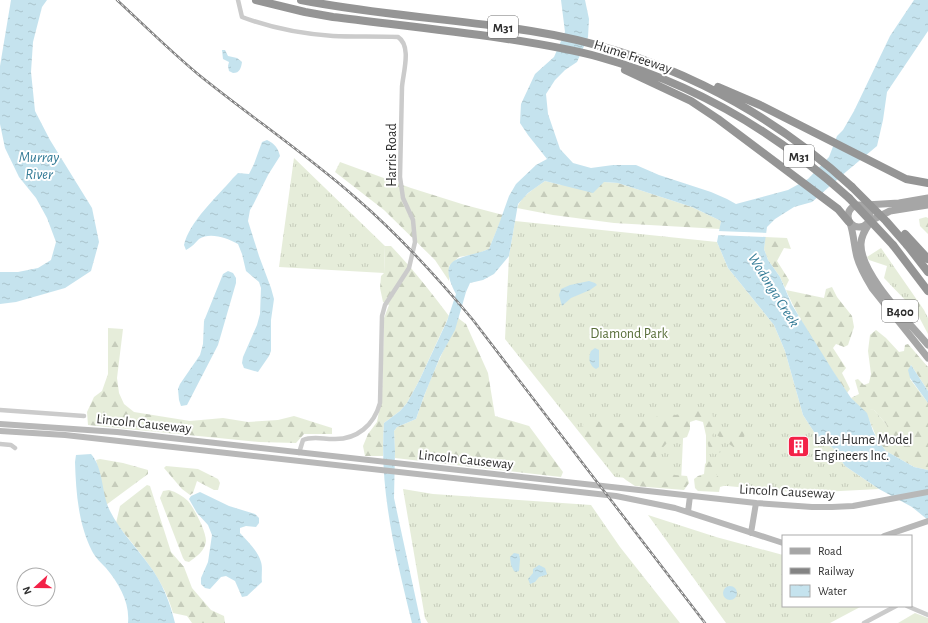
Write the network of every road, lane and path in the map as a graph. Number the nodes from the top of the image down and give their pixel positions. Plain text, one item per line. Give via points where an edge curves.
1 (238, 0) edge
2 (256, 0) edge
3 (301, 0) edge
4 (622, 66) junction
5 (672, 70) junction
6 (928, 183) edge
7 (852, 187) junction
8 (928, 198) edge
9 (860, 205) junction
10 (928, 205) edge
11 (850, 223) junction
12 (869, 224) junction
13 (928, 259) edge
14 (928, 272) edge
15 (928, 291) edge
16 (928, 344) edge
17 (928, 358) edge
18 (0, 410) edge
19 (84, 416) dead end
20 (0, 424) edge
21 (0, 431) edge
22 (0, 444) edge
23 (15, 448) dead end
24 (299, 453) junction
25 (298, 461) junction
26 (928, 492) edge
27 (690, 496) junction
28 (756, 503) junction
29 (688, 512) junction
30 (928, 521) edge
31 (751, 533) junction
32 (887, 535) edge
33 (782, 543) edge
34 (894, 607) edge
35 (909, 607) edge
36 (928, 615) edge
37 (864, 623) edge

1 - 24 street, Harris Road via 242,17 265,25 331,36 398,37 404,43 406,62 402,86 400,177 403,198 413,220 415,242 409,268 385,305 382,316 380,402 377,414 366,428 347,438 309,437 303,440
2 - 4 highway, M31 via 305,12 566,49
3 - 5 highway, Hume Freeway / M31 via 569,38
4 - 11 highway via 691,101 838,209
4 - 15 highway, Hume Freeway / M31, bridge via 690,90 745,120 788,148 830,181 872,221
5 - 6 highway via 760,105 906,179
5 - 7 highway, Hume Freeway / M31 via 754,112 816,155
7 - 13 highway, bridge via 879,209
7 - 14 highway, Hume Freeway / M31, bridge via 886,220
8 - 9 main road
9 - 11 main road via 850,210
9 - 12 main road via 865,206 870,212
10 - 12 main road via 884,213
11 - 12 main road via 859,227
11 - 17 main road, B400 via 865,277
12 - 16 main road, B400 via 861,243 869,272
18 - 19 street, Lincoln Causeway
20 - 24 main road, Lincoln Causeway via 117,432
21 - 25 main road, Lincoln Causeway via 117,440
22 - 23 street
24 - 25 main road
24 - 27 main road, Lincoln Causeway
25 - 29 main road, Lincoln Causeway via 616,496
26 - 28 main road, Lincoln Causeway via 853,506 812,507
27 - 28 main road, Lincoln Causeway
27 - 29 main road
28 - 31 main road
29 - 31 main road, Lincoln Causeway
30 - 32 main road
31 - 33 main road, Lincoln Causeway
34 - 37 street
35 - 36 street

